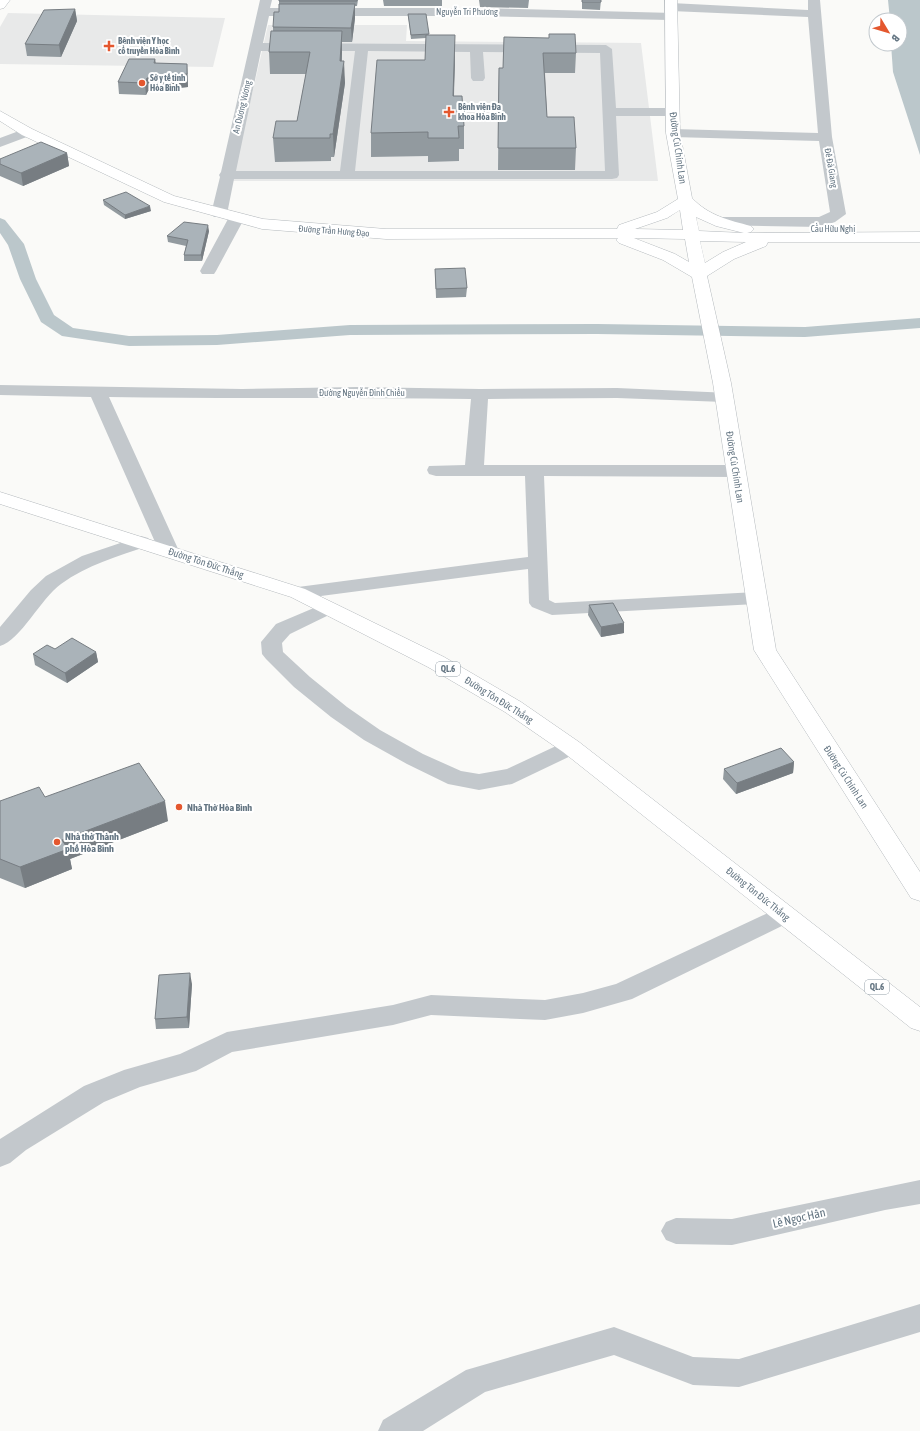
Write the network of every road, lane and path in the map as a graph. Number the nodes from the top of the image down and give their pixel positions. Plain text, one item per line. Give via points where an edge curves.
1 (4, 0) edge
2 (0, 4) edge
3 (265, 6) edge
4 (814, 7) edge
5 (671, 8) edge
6 (255, 47) junction
7 (362, 48) junction
8 (476, 48) junction
9 (478, 78) dead end
10 (609, 112) junction
11 (672, 112) junction
12 (0, 115) edge
13 (27, 132) junction
14 (674, 133) junction
15 (825, 138) junction
16 (0, 143) edge
17 (226, 175) junction
18 (348, 175) junction
19 (686, 200) junction
20 (218, 214) junction
21 (236, 218) junction
22 (718, 222) junction
23 (920, 228) edge
24 (595, 234) junction
25 (692, 235) junction
26 (920, 237) edge
27 (746, 238) junction
28 (208, 270) dead end
29 (700, 283) junction
30 (0, 390) edge
31 (723, 390) junction
32 (97, 391) junction
33 (480, 394) junction
34 (436, 470) dead end
35 (474, 470) junction
36 (534, 470) junction
37 (736, 471) junction
38 (0, 498) edge
39 (141, 542) junction
40 (169, 551) junction
41 (538, 562) junction
42 (298, 593) junction
43 (756, 598) junction
44 (328, 608) junction
45 (0, 639) edge
46 (571, 747) junction
47 (920, 892) edge
48 (783, 915) junction
49 (920, 1021) edge
50 (0, 1155) edge
51 (920, 1192) edge
52 (676, 1231) dead end
53 (920, 1318) edge
54 (394, 1431) edge

1 - 2 main road
3 - 5 street, Nguyễn Tri Phương via 478,12
3 - 6 street, An Dương Vương
4 - 5 street, Nguyễn Tri Phương
4 - 15 street, Đê Đà Giang
5 - 11 main road, Đường Cù Chính Lan
6 - 7 street
6 - 17 street, An Dương Vương
7 - 8 street
7 - 18 street
8 - 9 street
8 - 10 street via 606,49
10 - 11 street
10 - 18 street via 612,175
11 - 14 main road, Đường Cù Chính Lan
12 - 13 main road, Đường Trần Hưng Đạo
13 - 16 street
13 - 20 main road, Đường Trần Hưng Đạo via 169,199
14 - 15 street
14 - 19 main road, Đường Cù Chính Lan
15 - 22 street, Đê Đà Giang via 838,211 836,216 820,222
17 - 18 street
17 - 20 street, An Dương Vương
19 - 22 main road via 698,212
19 - 24 main road via 645,222
19 - 25 main road, Đường Cù Chính Lan
20 - 21 main road, Đường Trần Hưng Đạo
21 - 24 main road, Đường Trần Hưng Đạo via 298,228 386,234
21 - 28 street
22 - 27 main road
23 - 27 main road, Cầu Hữu Nghị
24 - 25 main road, Đường Trần Hưng Đạo
24 - 29 main road via 625,240 677,261
25 - 27 main road, Đường Trần Hưng Đạo
25 - 29 main road, Đường Cù Chính Lan
26 - 27 main road, Cầu Hữu Nghị
27 - 29 main road via 718,262
29 - 31 main road, Đường Cù Chính Lan
30 - 32 street, Đường Nguyễn Đình Chiểu
31 - 33 street, Đường Nguyễn Đình Chiểu
31 - 37 main road, Đường Cù Chính Lan
32 - 33 street, Đường Nguyễn Đình Chiểu
32 - 40 street
33 - 35 street
34 - 35 street
35 - 36 street
36 - 37 street
36 - 41 street
37 - 43 main road, Đường Cù Chính Lan
38 - 39 main road, Đường Tôn Đức Thắng / QL.6
39 - 40 main road, Đường Tôn Đức Thắng / QL.6
39 - 45 street via 103,555 45,586 13,627
40 - 42 main road, Đường Tôn Đức Thắng / QL.6
41 - 42 street
41 - 43 street via 539,603 552,609
42 - 44 main road, Đường Tôn Đức Thắng / QL.6
43 - 47 main road, Đường Cù Chính Lan via 765,650
44 - 46 main road, Đường Tôn Đức Thắng / QL.6 via 436,662 513,707
44 - 46 street via 283,629 271,642 273,654 302,682 372,735 456,778 479,782 512,776
46 - 48 main road, Đường Tôn Đức Thắng / QL.6
48 - 49 main road, Đường Tôn Đức Thắng / QL.6
48 - 50 street via 629,990 583,1003 545,1010 431,1005 392,1015 227,1042 187,1063 134,1078 94,1094 16,1142
51 - 52 street, Lê Ngọc Hân via 732,1232
53 - 54 street via 739,1373 693,1371 614,1340 477,1380

